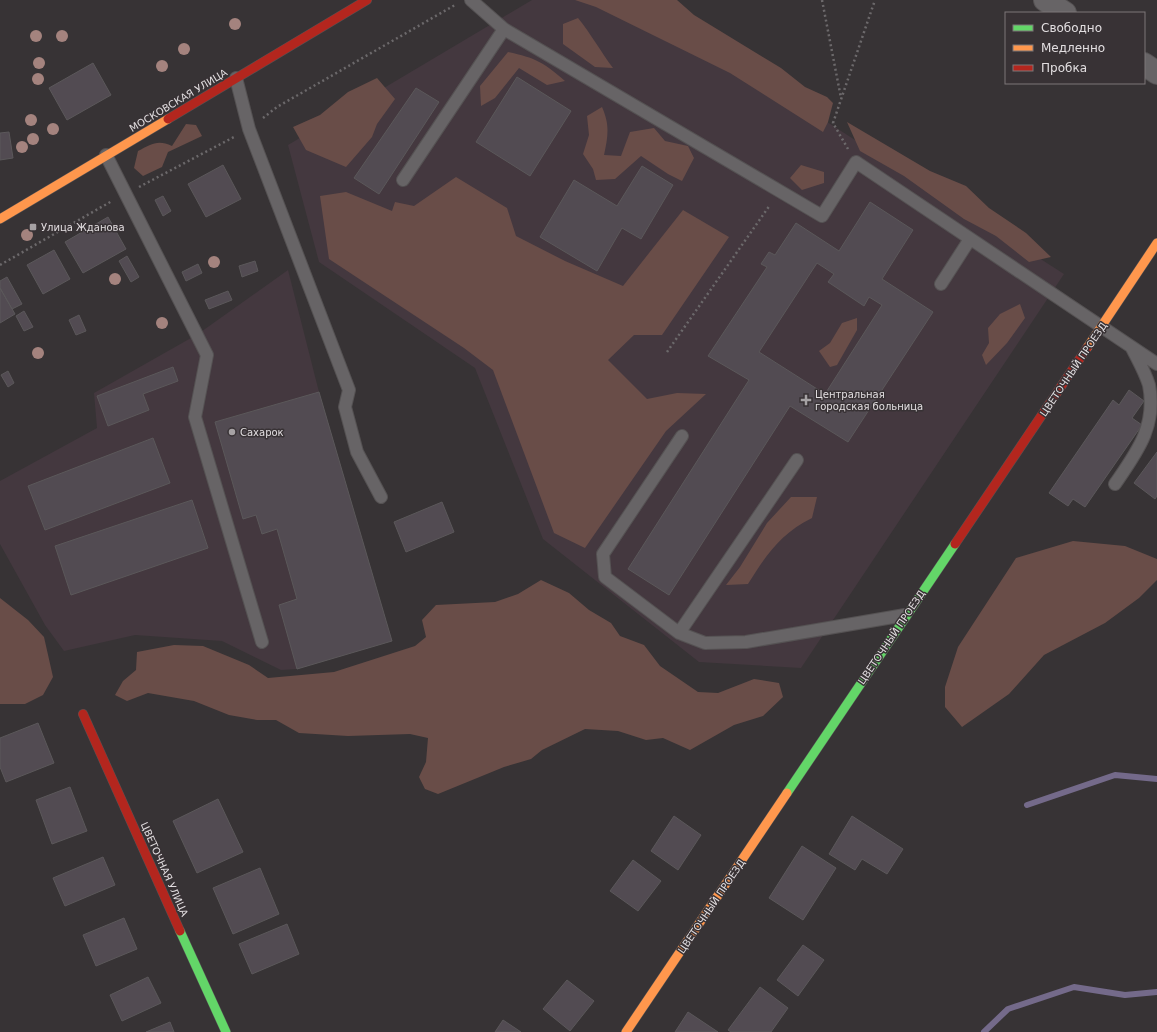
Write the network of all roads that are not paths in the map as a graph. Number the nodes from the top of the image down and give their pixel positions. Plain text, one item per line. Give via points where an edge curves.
1 (367, 0) edge
2 (471, 0) edge
3 (1046, 0) edge
4 (1064, 12) edge
5 (504, 29) junction
6 (1145, 65) edge
7 (1157, 73) edge
8 (236, 78) junction
9 (106, 155) junction
10 (403, 180) dead end
11 (0, 219) edge
12 (970, 239) junction
13 (1157, 243) edge
14 (941, 284) dead end
15 (1101, 327) junction
16 (1132, 348) junction
17 (1157, 364) edge
18 (682, 436) dead end
19 (797, 460) dead end
20 (1115, 484) dead end
21 (380, 497) dead end
22 (906, 615) junction
23 (679, 633) junction
24 (262, 642) dead end
25 (83, 714) dead end
26 (226, 1032) edge
27 (626, 1032) edge

1 - 8 street, МОСКОВСКАЯ УЛИЦА
2 - 5 lane
3 - 4 street
5 - 10 lane
5 - 12 lane via 822,216 856,162
6 - 7 street
8 - 9 street, МОСКОВСКАЯ УЛИЦА
8 - 21 lane via 249,129 349,390 345,407 357,452
9 - 11 street, МОСКОВСКАЯ УЛИЦА
9 - 24 lane via 207,355 195,417
12 - 14 lane
12 - 15 lane
13 - 15 street, ЦВЕТОЧНЫЙ ПРОЕЗД
15 - 16 lane
15 - 22 street, ЦВЕТОЧНЫЙ ПРОЕЗД
16 - 17 lane
16 - 20 lane via 1149,385 1154,414 1143,443
18 - 23 lane via 603,554 605,578
19 - 23 lane
22 - 23 lane via 746,642 705,643
22 - 27 street, ЦВЕТОЧНЫЙ ПРОЕЗД
25 - 26 street, ЦВЕТОЧНАЯ УЛИЦА

